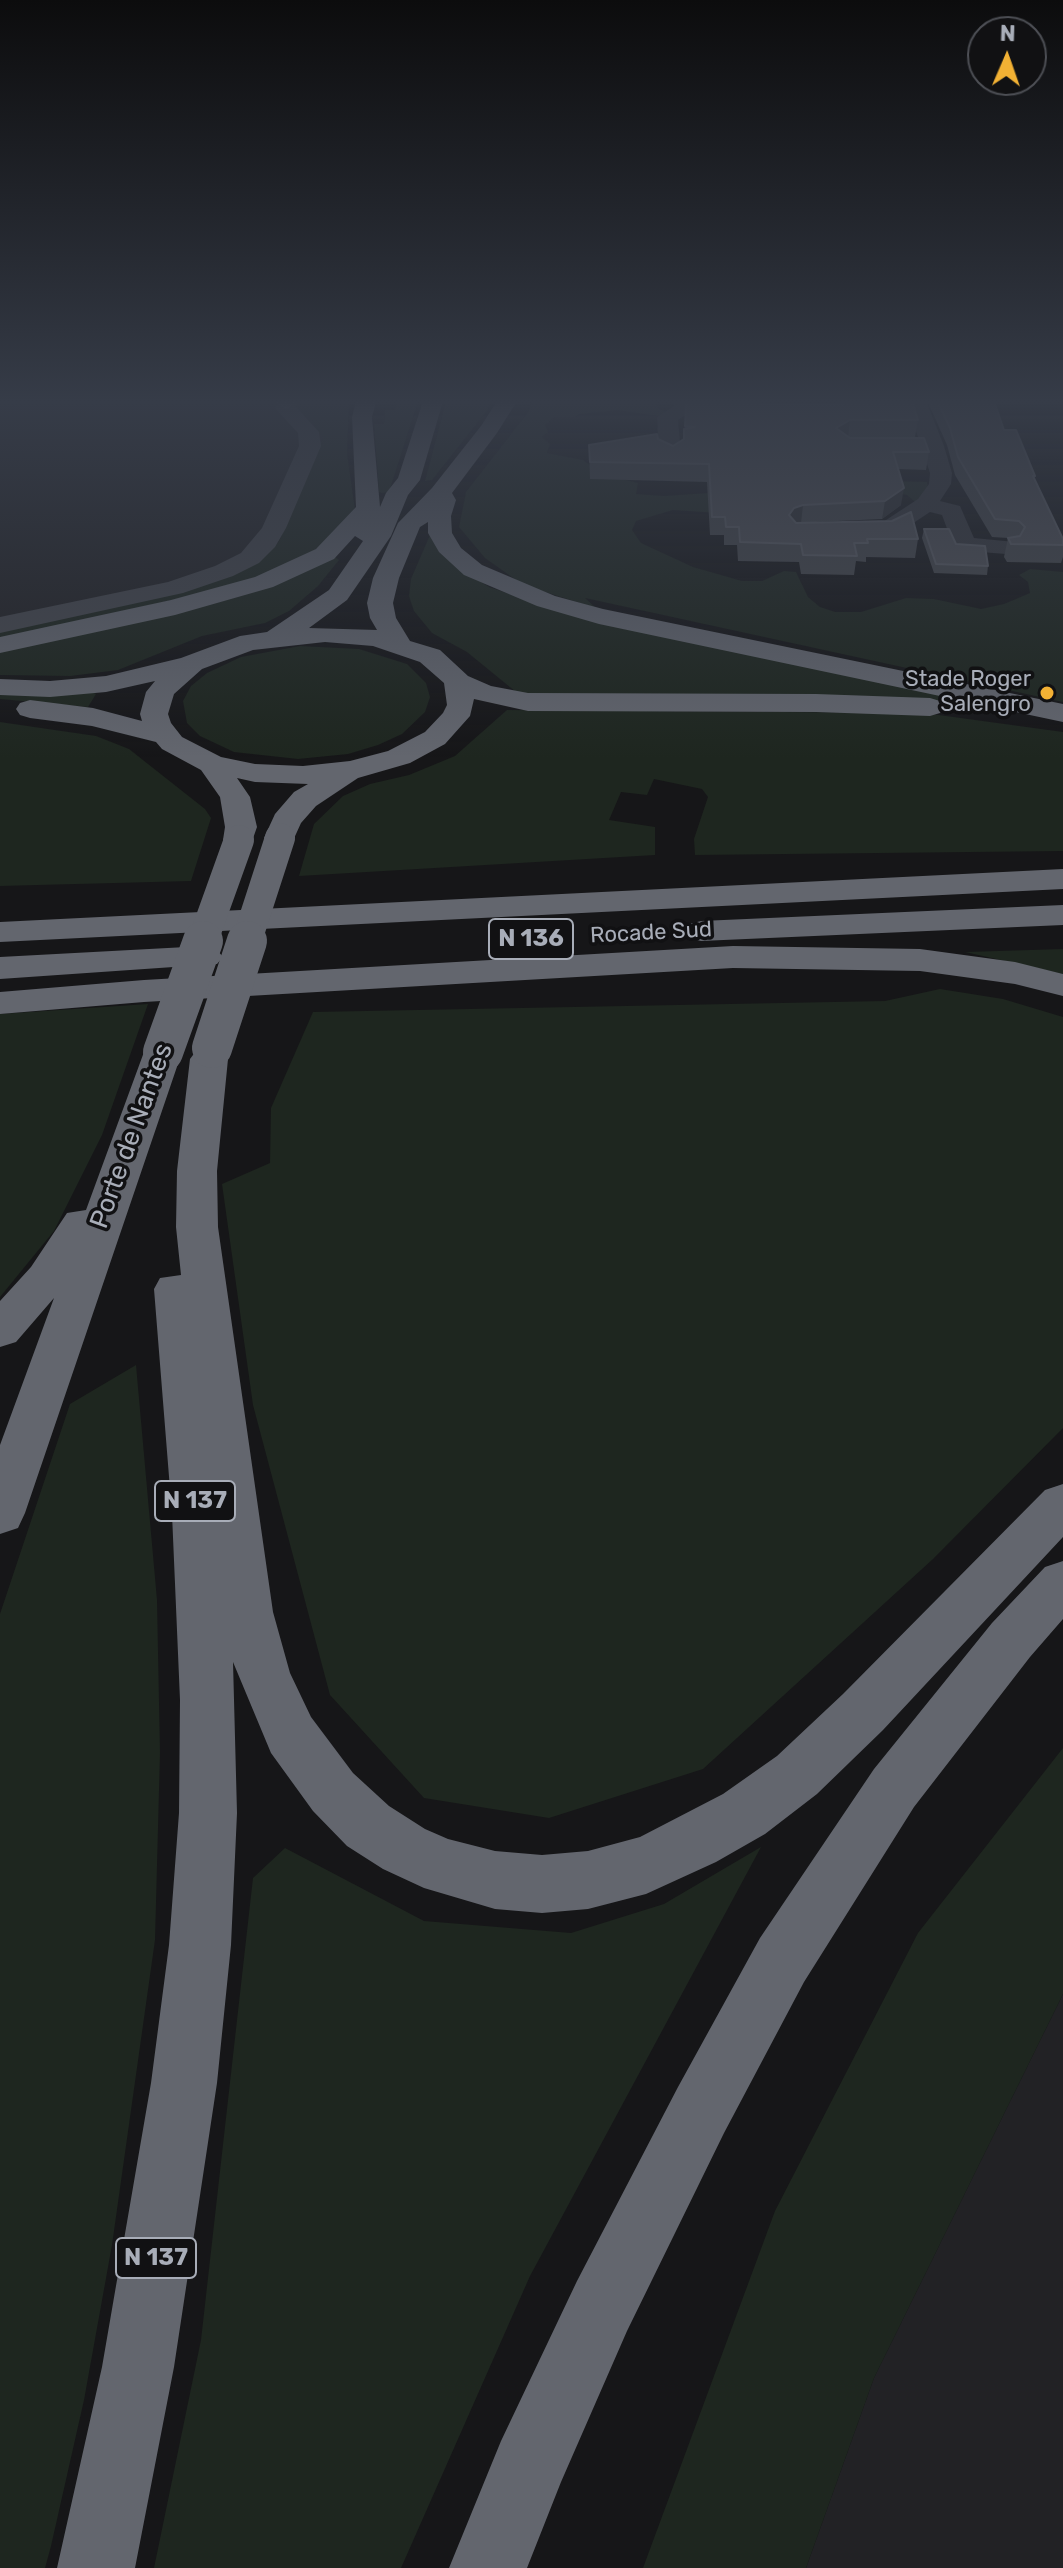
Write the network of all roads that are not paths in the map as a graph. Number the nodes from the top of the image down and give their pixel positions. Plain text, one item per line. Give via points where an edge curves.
1 (254, 518) edge
2 (278, 518) edge
3 (359, 518) edge
4 (368, 518) edge
5 (387, 518) edge
6 (407, 518) edge
7 (418, 518) edge
8 (439, 518) edge
9 (906, 518) edge
10 (954, 518) edge
11 (410, 523) junction
12 (831, 532) edge
13 (370, 546) junction
14 (1006, 547) edge
15 (0, 616) edge
16 (0, 625) edge
17 (271, 638) junction
18 (399, 644) junction
19 (0, 645) edge
20 (192, 663) junction
21 (458, 682) junction
22 (0, 687) edge
23 (0, 707) edge
24 (1063, 713) edge
25 (1063, 724) edge
26 (163, 735) junction
27 (212, 764) junction
28 (352, 770) junction
29 (1063, 866) edge
30 (1063, 879) edge
31 (0, 903) edge
32 (1063, 915) edge
33 (1063, 931) edge
34 (0, 932) edge
35 (733, 957) junction
36 (0, 968) edge
37 (1063, 985) edge
38 (144, 991) junction
39 (0, 995) edge
40 (0, 1003) edge
41 (195, 1053) junction
42 (129, 1141) junction
43 (0, 1330) edge
44 (1063, 1504) edge
45 (0, 1513) edge
46 (1063, 1583) edge
47 (96, 2568) edge
48 (488, 2568) edge

1 - 15 street via 228,555 188,575
2 - 16 street via 250,558 224,571 174,588
3 - 19 highway via 325,554 264,582
4 - 13 highway
5 - 13 highway
6 - 11 highway
7 - 11 highway
8 - 24 highway via 440,533 451,552 473,570 546,601
9 - 12 street via 889,529
10 - 14 street via 964,545
11 - 18 highway via 380,603
13 - 17 highway via 329,603
17 - 18 highway via 351,635
17 - 20 highway
18 - 21 highway via 430,656
20 - 22 highway via 106,684
20 - 26 highway via 168,682 155,703
21 - 25 highway via 528,702 916,706
21 - 28 highway via 461,705 435,738 399,757
23 - 26 highway via 93,717
26 - 27 highway
27 - 28 highway via 279,775
27 - 41 highway, Porte de Nantes / N 137, bridge via 235,797 241,827
28 - 41 highway, N 137, bridge via 305,799 286,821
29 - 31 highway
30 - 34 highway, Rocade Sud / N 136
32 - 36 highway, Rocade Sud / N 136
33 - 35 highway via 773,949
35 - 37 highway via 920,960
35 - 38 highway
38 - 39 highway
38 - 40 highway
41 - 42 highway, Porte de Nantes / N 137
41 - 44 highway via 197,1227 247,1612 263,1674 291,1735 333,1792 368,1826 404,1849 495,1880 542,1884 588,1880 646,1865 695,1842 797,1775
41 - 47 highway, N 137 via 175,1274 208,1700 200,1945 184,2083 138,2367
42 - 43 highway via 63,1254
42 - 45 highway, Porte de Nantes / N 137
46 - 48 highway via 894,1788 782,1960 602,2306

